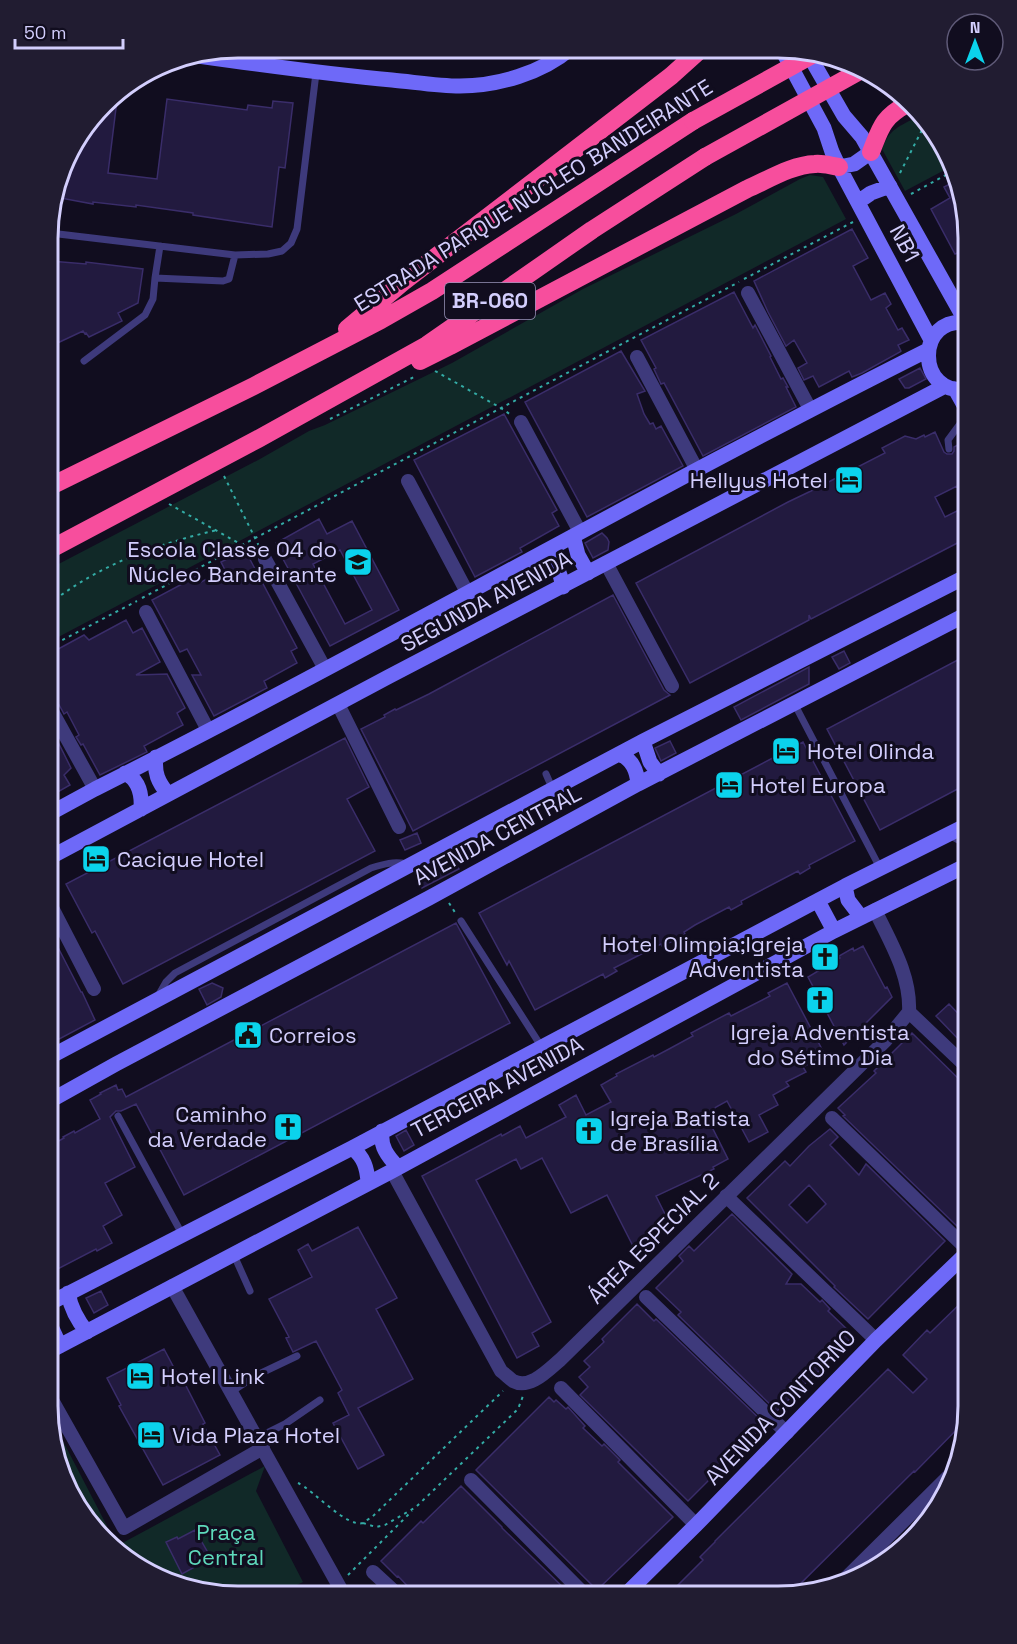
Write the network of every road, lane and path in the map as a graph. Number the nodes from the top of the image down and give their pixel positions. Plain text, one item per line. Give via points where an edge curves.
1 (559, 58) edge
2 (691, 58) edge
3 (225, 59) edge
4 (787, 59) edge
5 (803, 60) edge
6 (813, 62) edge
7 (316, 73) junction
8 (853, 75) edge
9 (902, 107) edge
10 (922, 130) edge
11 (871, 152) junction
12 (839, 167) junction
13 (947, 175) edge
14 (893, 183) junction
15 (858, 202) junction
16 (900, 203) junction
17 (866, 217) junction
18 (58, 234) edge
19 (160, 246) junction
20 (235, 255) junction
21 (155, 278) junction
22 (748, 293) dead end
23 (958, 304) edge
24 (958, 322) edge
25 (929, 345) junction
26 (322, 351) junction
27 (637, 357) dead end
28 (84, 361) dead end
29 (430, 369) dead end
30 (956, 388) edge
31 (501, 408) junction
32 (810, 409) junction
33 (298, 417) junction
34 (520, 422) dead end
35 (958, 428) edge
36 (950, 449) dead end
37 (697, 470) junction
38 (223, 473) dead end
39 (408, 481) dead end
40 (58, 483) edge
41 (167, 502) dead end
42 (217, 530) junction
43 (577, 534) junction
44 (255, 538) junction
45 (242, 544) junction
46 (58, 545) edge
47 (544, 552) junction
48 (266, 559) joint
49 (606, 563) junction
50 (588, 573) junction
51 (958, 581) edge
52 (562, 586) junction
53 (468, 594) junction
54 (58, 597) edge
55 (146, 612) dead end
56 (958, 619) edge
57 (58, 642) edge
58 (325, 669) junction
59 (672, 686) dead end
60 (794, 703) junction
61 (338, 704) junction
62 (58, 723) edge
63 (207, 730) junction
64 (643, 741) junction
65 (621, 754) junction
66 (156, 757) junction
67 (126, 773) junction
68 (546, 774) dead end
69 (659, 774) junction
70 (638, 784) junction
71 (94, 789) junction
72 (553, 790) junction
73 (168, 794) junction
74 (58, 809) edge
75 (141, 809) junction
76 (399, 827) dead end
77 (958, 830) edge
78 (949, 835) junction
79 (958, 840) edge
80 (58, 853) edge
81 (881, 869) junction
82 (958, 869) edge
83 (845, 886) junction
84 (441, 891) junction
85 (818, 901) junction
86 (875, 910) junction
87 (861, 917) junction
88 (58, 919) edge
89 (461, 921) joint
90 (834, 931) junction
91 (94, 989) dead end
92 (909, 1012) junction
93 (541, 1046) junction
94 (58, 1053) edge
95 (958, 1059) edge
96 (58, 1096) edge
97 (118, 1116) dead end
98 (832, 1118) dead end
99 (382, 1131) junction
100 (352, 1148) junction
101 (395, 1169) junction
102 (368, 1182) junction
103 (726, 1196) junction
104 (182, 1234) junction
105 (958, 1240) edge
106 (233, 1253) junction
107 (958, 1262) edge
108 (172, 1286) junction
109 (250, 1291) dead end
110 (68, 1293) junction
111 (646, 1297) dead end
112 (58, 1298) edge
113 (87, 1332) junction
114 (876, 1341) junction
115 (58, 1347) edge
116 (297, 1356) dead end
117 (520, 1382) junction
118 (561, 1388) dead end
119 (231, 1392) junction
120 (320, 1400) dead end
121 (59, 1412) edge
122 (787, 1433) junction
123 (260, 1443) junction
124 (471, 1480) dead end
125 (940, 1485) edge
126 (284, 1486) junction
127 (416, 1507) junction
128 (363, 1523) junction
129 (696, 1525) junction
130 (858, 1566) edge
131 (373, 1572) dead end
132 (339, 1586) edge
133 (345, 1586) edge
134 (388, 1586) edge
135 (576, 1586) edge
136 (634, 1586) edge

1 - 7 street via 500,81 461,86
2 - 26 highway via 403,282
3 - 7 street
4 - 12 street, NB1 via 824,128
5 - 26 highway, ESTRADA PARQUE NÚCLEO BANDEIRANTE / BR-060, bridge via 693,121 432,291
6 - 11 street, NB1 via 844,116
7 - 20 lane via 297,229 291,243 282,251
8 - 33 highway, BR-060, bridge via 705,157 427,345
9 - 11 highway via 887,117
10 - 14 path
11 - 12 street via 854,164
11 - 14 street, NB1
12 - 15 street, NB1
12 - 33 highway via 817,163 790,169 450,346
13 - 16 path
14 - 15 street
14 - 16 street, NB1
15 - 17 street, NB1
16 - 23 street, NB1
17 - 25 street, NB1
17 - 31 path
18 - 19 lane
19 - 20 lane
19 - 21 lane
20 - 21 lane via 229,279
21 - 28 lane via 153,299 145,315
22 - 32 street
24 - 25 street, SEGUNDA AVENIDA via 939,330
25 - 30 street, NB1 via 931,370 937,379
25 - 32 street, SEGUNDA AVENIDA
26 - 40 highway, ESTRADA PARQUE NÚCLEO BANDEIRANTE / BR-060
27 - 37 street
29 - 31 path
30 - 49 street, SEGUNDA AVENIDA
31 - 44 path
32 - 37 street, SEGUNDA AVENIDA
33 - 46 highway, BR-060
34 - 43 street
35 - 36 lane via 948,440
37 - 43 street, SEGUNDA AVENIDA
38 - 44 path
39 - 53 street
41 - 42 path
42 - 45 path
42 - 54 path via 161,544 116,562
43 - 47 street, SEGUNDA AVENIDA
43 - 50 street via 578,555
44 - 45 path
44 - 48 path
45 - 57 path
47 - 52 street via 555,563
47 - 53 street, SEGUNDA AVENIDA
48 - 58 street
49 - 50 street, SEGUNDA AVENIDA
49 - 59 street
50 - 52 street, SEGUNDA AVENIDA
51 - 64 street, AVENIDA CENTRAL
52 - 61 street, SEGUNDA AVENIDA
53 - 58 street, SEGUNDA AVENIDA
55 - 63 street
56 - 60 street, AVENIDA CENTRAL
58 - 63 street, SEGUNDA AVENIDA
60 - 69 street, AVENIDA CENTRAL
60 - 81 lane
61 - 73 street, SEGUNDA AVENIDA
61 - 76 street
62 - 71 street
63 - 66 street, SEGUNDA AVENIDA
64 - 65 street, AVENIDA CENTRAL
64 - 69 street
65 - 70 street via 636,771
65 - 72 street, AVENIDA CENTRAL
66 - 67 street, SEGUNDA AVENIDA
66 - 73 street via 156,775
67 - 71 street, SEGUNDA AVENIDA
67 - 75 street via 141,794
68 - 72 lane
69 - 70 street, AVENIDA CENTRAL
70 - 84 street, AVENIDA CENTRAL
71 - 74 street, SEGUNDA AVENIDA
72 - 94 street, AVENIDA CENTRAL
73 - 75 street, SEGUNDA AVENIDA
75 - 80 street, SEGUNDA AVENIDA
77 - 78 street, TERCEIRA AVENIDA
78 - 79 lane
78 - 81 street, TERCEIRA AVENIDA
81 - 83 street, TERCEIRA AVENIDA
82 - 86 street, TERCEIRA AVENIDA
83 - 85 street, TERCEIRA AVENIDA
83 - 87 street via 848,900
84 - 89 path
84 - 96 street, AVENIDA CENTRAL
85 - 90 street
85 - 93 street, TERCEIRA AVENIDA
86 - 87 street, TERCEIRA AVENIDA
86 - 92 street via 909,988
87 - 90 street, TERCEIRA AVENIDA
88 - 91 street
89 - 93 lane
90 - 101 street, TERCEIRA AVENIDA
92 - 95 street
92 - 103 street, ÁREA ESPECIAL 2 via 885,1041
93 - 99 street, TERCEIRA AVENIDA
97 - 104 lane
98 - 105 street
99 - 100 street, TERCEIRA AVENIDA
99 - 101 street via 384,1150
100 - 102 street via 363,1159
100 - 104 street, TERCEIRA AVENIDA
101 - 102 street, TERCEIRA AVENIDA
101 - 117 street via 501,1371
102 - 106 street, TERCEIRA AVENIDA
103 - 114 street
103 - 117 street, ÁREA ESPECIAL 2 via 560,1360 538,1378
104 - 110 street, TERCEIRA AVENIDA
106 - 108 street, TERCEIRA AVENIDA
106 - 109 lane
107 - 114 street, AVENIDA CONTORNO
108 - 113 street, TERCEIRA AVENIDA
108 - 119 street
110 - 112 street, TERCEIRA AVENIDA
110 - 113 street via 77,1320
111 - 122 street
113 - 115 street, TERCEIRA AVENIDA
114 - 122 street, AVENIDA CONTORNO
116 - 119 lane
117 - 127 path via 518,1409
117 - 128 path
118 - 129 street
119 - 123 street
120 - 123 lane
121 - 123 street via 124,1528
122 - 129 street, AVENIDA CONTORNO
123 - 126 street
124 - 135 street
125 - 130 street
126 - 128 path via 298,1483 336,1513
126 - 132 street
127 - 128 path via 385,1525
127 - 133 path
129 - 136 street, AVENIDA CONTORNO
131 - 134 street

